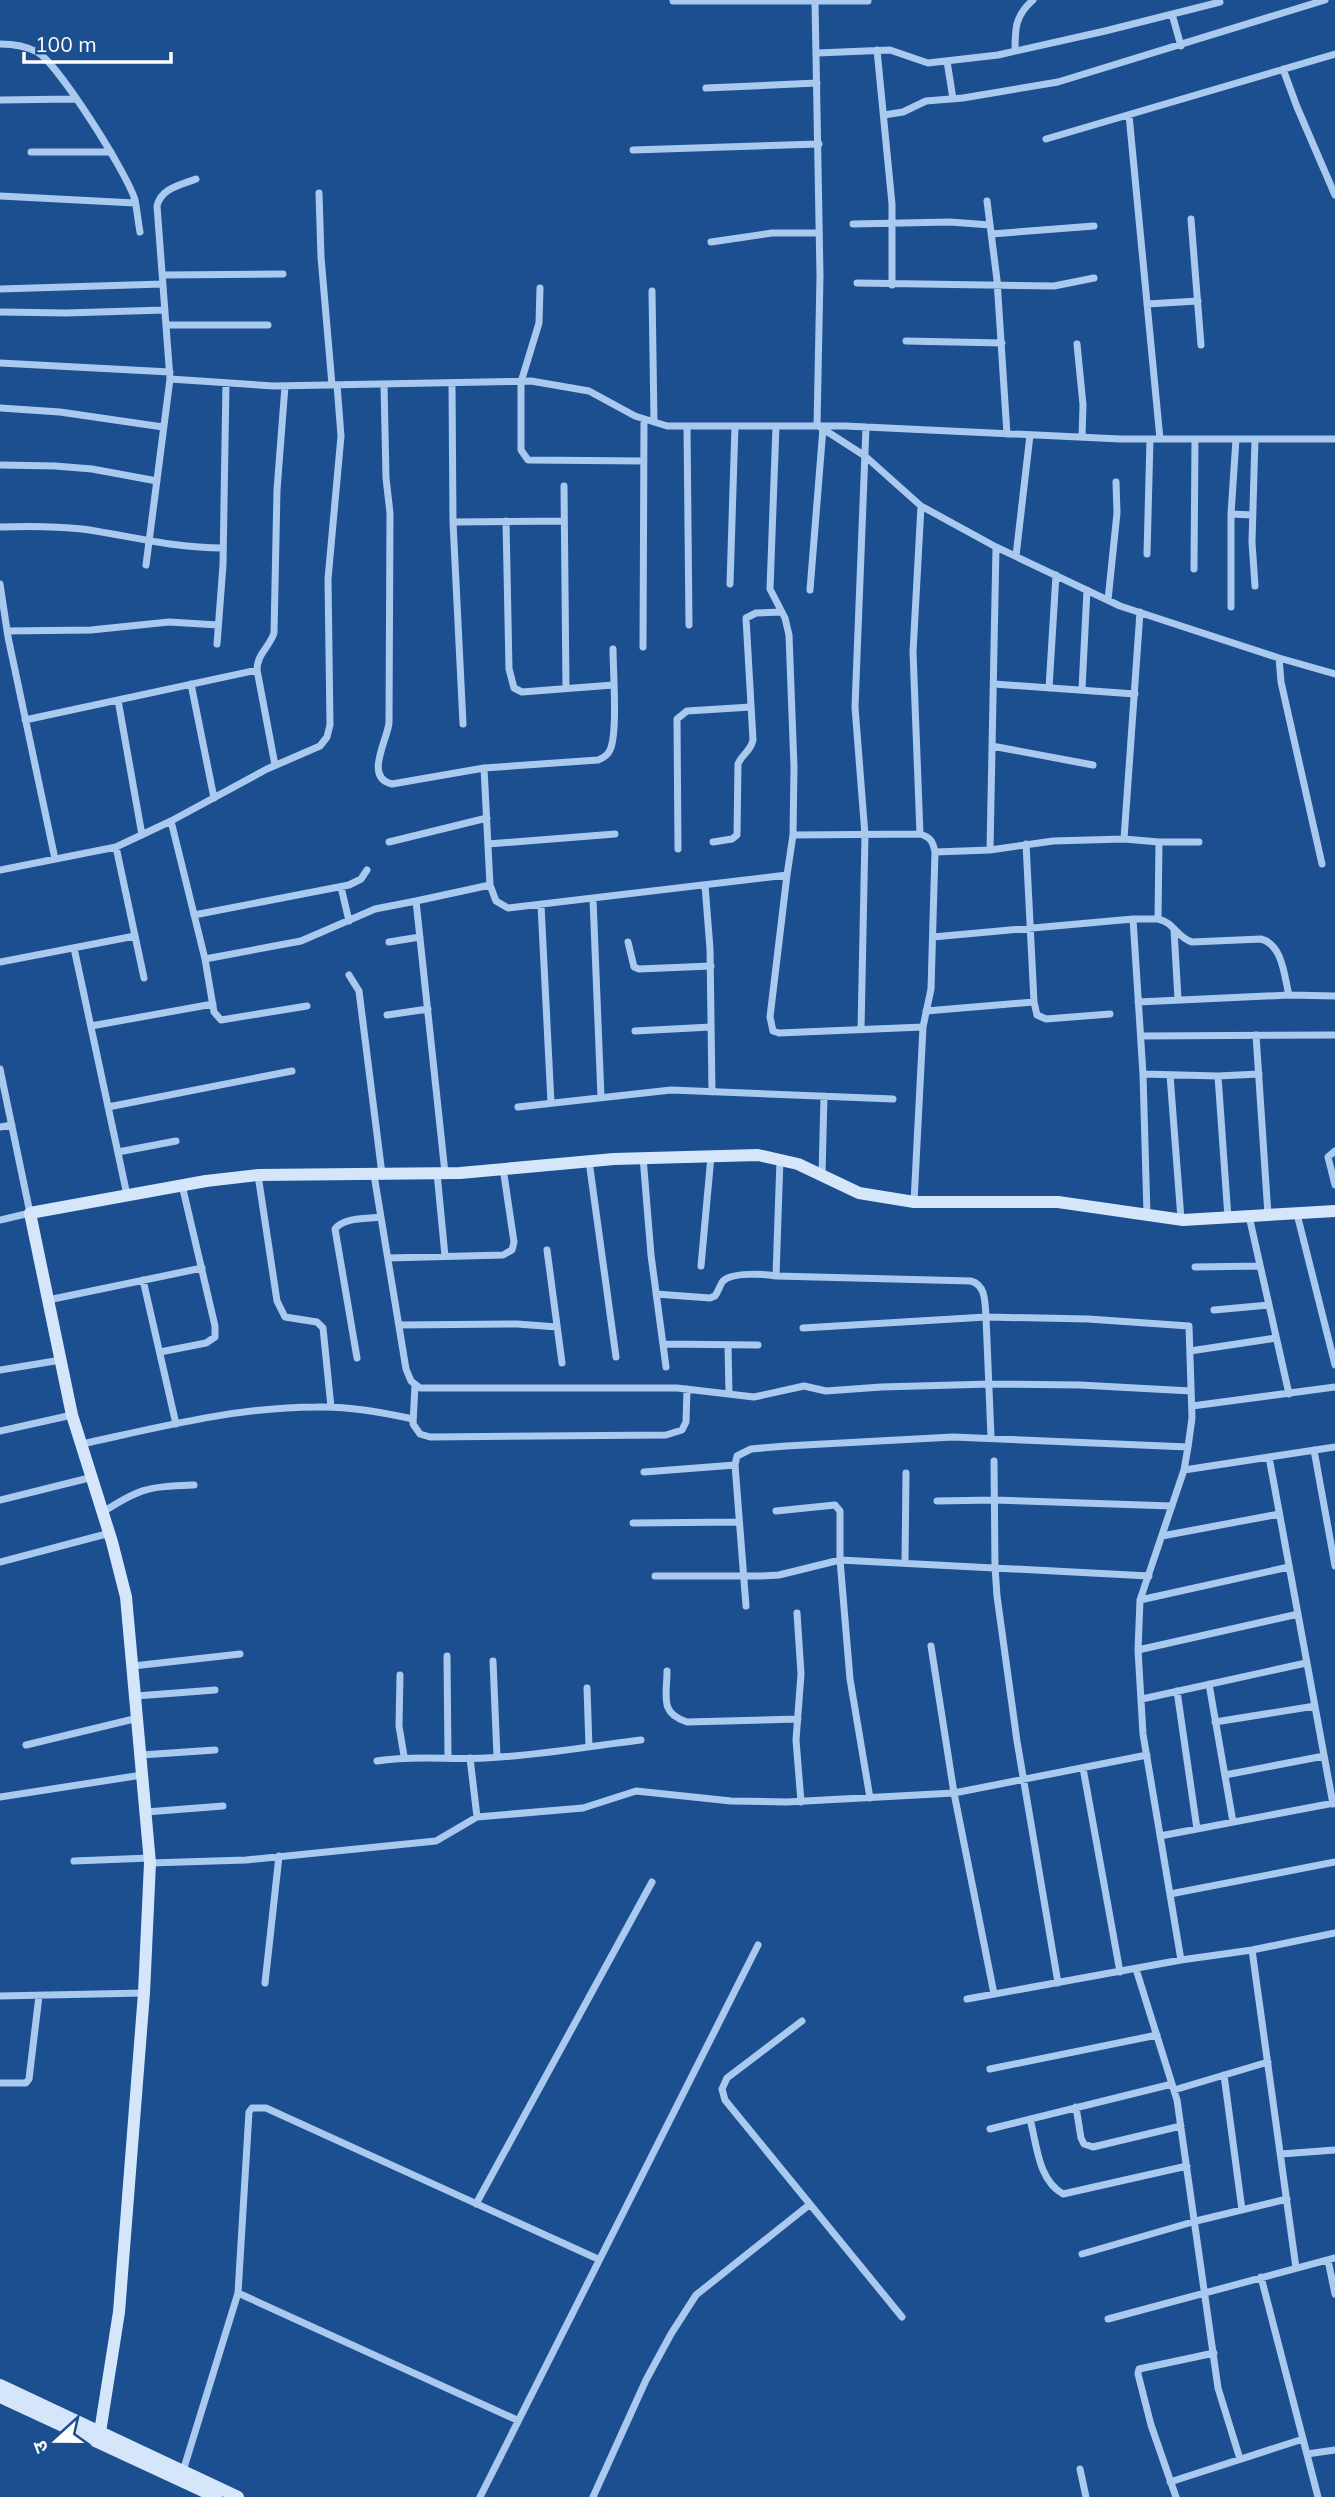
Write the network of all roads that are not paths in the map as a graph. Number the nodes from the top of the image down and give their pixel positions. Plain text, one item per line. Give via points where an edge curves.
1 (1033, 0) edge
2 (1325, 0) edge
3 (673, 1) edge
4 (816, 1) edge
5 (868, 1) edge
6 (1220, 2) edge
7 (1172, 14) junction
8 (0, 44) edge
9 (1181, 46) junction
10 (877, 50) junction
11 (1015, 51) junction
12 (817, 53) junction
13 (1335, 54) edge
14 (947, 61) junction
15 (1283, 69) junction
16 (817, 83) junction
17 (706, 88) dead end
18 (75, 99) junction
19 (953, 99) junction
20 (0, 100) edge
21 (1129, 115) junction
22 (884, 116) junction
23 (1046, 139) dead end
24 (819, 144) junction
25 (633, 150) dead end
26 (31, 152) dead end
27 (111, 152) junction
28 (197, 180) dead end
29 (319, 192) dead end
30 (1335, 195) edge
31 (0, 196) edge
32 (987, 201) dead end
33 (135, 203) junction
34 (1191, 219) dead end
35 (892, 223) junction
36 (853, 224) dead end
37 (990, 225) junction
38 (1094, 226) dead end
39 (139, 232) dead end
40 (819, 233) junction
41 (991, 234) junction
42 (711, 242) dead end
43 (283, 274) dead end
44 (163, 275) junction
45 (1094, 278) dead end
46 (858, 283) dead end
47 (163, 284) junction
48 (892, 285) junction
49 (998, 287) junction
50 (541, 288) dead end
51 (0, 289) edge
52 (652, 290) dead end
53 (1198, 301) junction
54 (1147, 304) junction
55 (165, 310) junction
56 (0, 312) edge
57 (166, 325) junction
58 (268, 325) dead end
59 (906, 341) dead end
60 (1002, 344) junction
61 (1077, 344) dead end
62 (1201, 345) dead end
63 (0, 363) edge
64 (170, 375) junction
65 (522, 382) junction
66 (226, 383) junction
67 (452, 383) junction
68 (384, 384) junction
69 (334, 385) junction
70 (285, 386) junction
71 (0, 408) edge
72 (644, 419) junction
73 (654, 422) junction
74 (687, 426) junction
75 (735, 426) junction
76 (776, 426) junction
77 (163, 427) junction
78 (820, 427) junction
79 (866, 427) junction
80 (1007, 434) junction
81 (1030, 435) junction
82 (1082, 437) junction
83 (1150, 439) junction
84 (1160, 439) junction
85 (1195, 439) junction
86 (1236, 439) junction
87 (1255, 439) junction
88 (1335, 439) edge
89 (865, 456) junction
90 (643, 461) junction
91 (0, 465) edge
92 (157, 481) junction
93 (1116, 482) dead end
94 (564, 486) dead end
95 (921, 506) junction
96 (1231, 514) junction
97 (1252, 515) junction
98 (506, 521) junction
99 (564, 521) junction
100 (453, 522) junction
101 (0, 527) edge
102 (149, 542) junction
103 (996, 547) junction
104 (223, 548) junction
105 (1147, 554) dead end
106 (1016, 556) junction
107 (146, 565) dead end
108 (1194, 569) dead end
109 (1056, 576) junction
110 (0, 584) edge
111 (730, 584) dead end
112 (1255, 586) dead end
113 (810, 590) dead end
114 (1087, 590) junction
115 (1108, 600) junction
116 (1231, 607) dead end
117 (781, 612) junction
118 (1140, 612) junction
119 (218, 625) junction
120 (689, 625) dead end
121 (7, 631) junction
122 (217, 644) dead end
123 (643, 647) dead end
124 (613, 649) dead end
125 (1279, 659) junction
126 (257, 670) junction
127 (1335, 674) edge
128 (191, 684) junction
129 (994, 684) junction
130 (613, 685) junction
131 (566, 688) junction
132 (1049, 688) junction
133 (1082, 689) junction
134 (1135, 694) junction
135 (118, 700) junction
136 (751, 707) junction
137 (25, 720) junction
138 (463, 724) dead end
139 (992, 746) junction
140 (275, 765) junction
141 (1093, 765) dead end
142 (484, 768) junction
143 (215, 798) junction
144 (487, 818) junction
145 (171, 821) junction
146 (615, 834) dead end
147 (920, 834) junction
148 (142, 835) junction
149 (793, 835) junction
150 (865, 835) junction
151 (1124, 839) junction
152 (389, 842) dead end
153 (713, 842) dead end
154 (1159, 842) junction
155 (1199, 842) dead end
156 (488, 844) junction
157 (1026, 844) junction
158 (116, 846) junction
159 (678, 849) dead end
160 (990, 850) junction
161 (935, 852) junction
162 (55, 859) junction
163 (1322, 864) dead end
164 (0, 870) edge
165 (367, 870) dead end
166 (786, 876) junction
167 (705, 885) junction
168 (490, 886) junction
169 (341, 887) junction
170 (593, 899) junction
171 (416, 901) junction
172 (541, 905) junction
173 (194, 915) junction
174 (1133, 919) junction
175 (1158, 919) junction
176 (349, 921) junction
177 (1029, 927) junction
178 (1174, 928) junction
179 (135, 936) junction
180 (933, 936) junction
181 (420, 937) junction
182 (389, 942) dead end
183 (628, 942) dead end
184 (74, 948) junction
185 (205, 959) junction
186 (0, 962) edge
187 (711, 966) junction
188 (349, 975) dead end
189 (144, 978) dead end
190 (1289, 995) junction
191 (1335, 996) edge
192 (1178, 999) junction
193 (1034, 1002) junction
194 (1139, 1002) junction
195 (213, 1004) junction
196 (307, 1006) dead end
197 (428, 1009) junction
198 (926, 1011) junction
199 (387, 1014) dead end
200 (1110, 1014) dead end
201 (91, 1026) junction
202 (712, 1027) junction
203 (922, 1027) junction
204 (861, 1030) junction
205 (635, 1031) dead end
206 (1256, 1035) junction
207 (1335, 1035) edge
208 (1141, 1036) junction
209 (0, 1069) edge
210 (292, 1071) dead end
211 (1143, 1074) junction
212 (1259, 1074) junction
213 (1171, 1075) junction
214 (1218, 1076) junction
215 (2, 1091) edge
216 (712, 1092) junction
217 (824, 1096) junction
218 (601, 1097) junction
219 (893, 1099) dead end
220 (551, 1103) junction
221 (108, 1107) junction
222 (518, 1107) dead end
223 (12, 1125) junction
224 (0, 1127) edge
225 (176, 1141) dead end
226 (1335, 1151) edge
227 (118, 1152) junction
228 (711, 1156) junction
229 (643, 1157) junction
230 (780, 1159) junction
231 (589, 1161) junction
232 (503, 1168) junction
233 (441, 1173) junction
234 (258, 1175) junction
235 (378, 1175) junction
236 (822, 1175) junction
237 (182, 1185) junction
238 (1335, 1185) edge
239 (127, 1195) junction
240 (914, 1202) junction
241 (1335, 1211) edge
242 (30, 1213) junction
243 (1297, 1214) junction
244 (1147, 1215) junction
245 (1268, 1215) junction
246 (1249, 1216) junction
247 (381, 1217) junction
248 (1228, 1217) junction
249 (0, 1220) edge
250 (1181, 1220) junction
251 (548, 1250) dead end
252 (445, 1256) junction
253 (387, 1258) junction
254 (701, 1266) dead end
255 (1260, 1266) junction
256 (1195, 1267) dead end
257 (202, 1268) junction
258 (776, 1276) junction
259 (143, 1280) junction
260 (656, 1294) junction
261 (48, 1300) junction
262 (1269, 1305) junction
263 (1214, 1310) dead end
264 (986, 1317) junction
265 (399, 1325) junction
266 (557, 1327) junction
267 (803, 1328) dead end
268 (1276, 1338) junction
269 (663, 1344) junction
270 (728, 1345) junction
271 (758, 1345) dead end
272 (1190, 1350) junction
273 (160, 1352) junction
274 (617, 1357) dead end
275 (357, 1359) dead end
276 (61, 1360) junction
277 (562, 1363) dead end
278 (1335, 1365) edge
279 (666, 1367) dead end
280 (0, 1370) edge
281 (990, 1384) junction
282 (415, 1385) junction
283 (1335, 1387) edge
284 (687, 1389) junction
285 (1191, 1391) junction
286 (729, 1394) junction
287 (1289, 1394) junction
288 (1192, 1406) junction
289 (331, 1407) junction
290 (72, 1415) junction
291 (413, 1419) junction
292 (176, 1424) junction
293 (0, 1431) edge
294 (991, 1437) junction
295 (82, 1444) junction
296 (1188, 1447) junction
297 (1335, 1447) edge
298 (1314, 1450) junction
299 (1269, 1457) junction
300 (994, 1461) dead end
301 (735, 1465) junction
302 (1184, 1470) junction
303 (644, 1472) dead end
304 (906, 1473) dead end
305 (93, 1477) junction
306 (194, 1485) dead end
307 (0, 1500) edge
308 (994, 1500) junction
309 (937, 1501) dead end
310 (1172, 1506) junction
311 (103, 1511) junction
312 (776, 1511) dead end
313 (1279, 1514) junction
314 (739, 1522) junction
315 (633, 1523) dead end
316 (110, 1533) junction
317 (1162, 1536) junction
318 (840, 1560) junction
319 (0, 1562) edge
320 (905, 1563) junction
321 (1335, 1566) edge
322 (995, 1567) junction
323 (1289, 1567) junction
324 (655, 1576) dead end
325 (743, 1576) junction
326 (1149, 1576) junction
327 (1140, 1600) junction
328 (746, 1606) dead end
329 (797, 1613) dead end
330 (1298, 1614) junction
331 (931, 1646) dead end
332 (1138, 1650) junction
333 (240, 1654) dead end
334 (447, 1656) dead end
335 (493, 1661) dead end
336 (1306, 1663) junction
337 (134, 1666) junction
338 (667, 1671) dead end
339 (400, 1675) dead end
340 (1209, 1684) junction
341 (587, 1688) dead end
342 (215, 1690) dead end
343 (1177, 1691) junction
344 (136, 1696) junction
345 (1142, 1699) junction
346 (1315, 1706) junction
347 (138, 1718) junction
348 (799, 1719) junction
349 (1215, 1722) junction
350 (641, 1740) dead end
351 (26, 1745) dead end
352 (589, 1746) junction
353 (215, 1751) dead end
354 (141, 1755) junction
355 (1147, 1755) junction
356 (404, 1756) junction
357 (1324, 1756) junction
358 (497, 1757) junction
359 (448, 1758) junction
360 (470, 1759) junction
361 (377, 1761) dead end
362 (1083, 1768) junction
363 (142, 1775) junction
364 (1225, 1775) junction
365 (1024, 1780) junction
366 (954, 1793) junction
367 (0, 1797) edge
368 (870, 1798) junction
369 (800, 1802) junction
370 (1334, 1804) edge
371 (223, 1806) dead end
372 (146, 1812) junction
373 (477, 1817) junction
374 (1233, 1822) junction
375 (1197, 1829) junction
376 (1160, 1836) junction
377 (279, 1856) junction
378 (74, 1861) dead end
379 (150, 1861) junction
380 (1335, 1862) edge
381 (652, 1882) dead end
382 (1170, 1894) junction
383 (1335, 1933) edge
384 (758, 1945) dead end
385 (1252, 1950) junction
386 (1181, 1960) junction
387 (1136, 1969) junction
388 (1119, 1972) junction
389 (265, 1983) dead end
390 (1058, 1983) junction
391 (144, 1993) junction
392 (994, 1994) junction
393 (0, 1996) edge
394 (39, 1996) junction
395 (967, 1998) dead end
396 (802, 2021) dead end
397 (1157, 2035) junction
398 (1268, 2062) junction
399 (990, 2070) dead end
400 (1224, 2075) junction
401 (0, 2083) edge
402 (1173, 2087) junction
403 (1076, 2107) junction
404 (1030, 2119) junction
405 (1181, 2126) junction
406 (990, 2129) dead end
407 (1334, 2150) edge
408 (1281, 2154) junction
409 (1335, 2161) edge
410 (1187, 2166) junction
411 (1287, 2199) junction
412 (476, 2204) junction
413 (809, 2205) junction
414 (1242, 2210) junction
415 (1196, 2221) junction
416 (1082, 2254) dead end
417 (598, 2259) junction
418 (1332, 2259) edge
419 (1296, 2268) junction
420 (1261, 2277) junction
421 (1206, 2292) junction
422 (238, 2293) junction
423 (1335, 2294) edge
424 (902, 2317) dead end
425 (1108, 2319) dead end
426 (1214, 2353) junction
427 (0, 2385) edge
428 (0, 2397) edge
429 (517, 2420) junction
430 (100, 2432) junction
431 (1303, 2439) junction
432 (1335, 2450) edge
433 (1307, 2454) junction
434 (1240, 2459) junction
435 (1080, 2469) dead end
436 (183, 2471) junction
437 (1170, 2482) junction
438 (216, 2497) edge
439 (238, 2497) edge
440 (480, 2497) edge
441 (593, 2497) edge
442 (1086, 2497) edge
443 (1176, 2497) edge
444 (1318, 2497) edge

1 - 11 street via 1016,20
2 - 9 street
3 - 4 street
4 - 5 street
4 - 12 street
6 - 7 street
7 - 9 street
7 - 11 street
8 - 18 street via 39,53
9 - 19 street via 1058,82
10 - 12 street
10 - 14 street via 928,63
10 - 22 street
11 - 14 street
12 - 16 street
13 - 15 street
14 - 19 street
15 - 21 street
15 - 30 street
16 - 17 street
16 - 24 street
18 - 20 street
18 - 27 street
19 - 22 street via 926,101
21 - 23 street
21 - 54 street
22 - 35 street
24 - 25 street
24 - 40 street
26 - 27 street
27 - 33 street
28 - 44 street via 167,190 159,198
29 - 69 street via 320,257
31 - 33 street
32 - 37 street
33 - 39 street
34 - 53 street
35 - 36 street
35 - 37 street
35 - 48 street
37 - 41 street
38 - 41 street
40 - 42 street via 772,233
40 - 78 street
41 - 49 street
43 - 44 street
44 - 47 street
45 - 49 street via 1054,286
46 - 48 street
47 - 51 street
47 - 55 street
48 - 49 street
49 - 60 street
50 - 65 street via 539,323
52 - 73 street
53 - 54 street
53 - 62 street
54 - 84 street
55 - 56 street
55 - 57 street
57 - 58 street
57 - 64 street
59 - 60 street
60 - 80 street
61 - 82 street
63 - 64 street
64 - 66 street
64 - 77 street
65 - 67 street
65 - 72 street via 589,391
65 - 90 street via 521,450 528,460
66 - 70 street
66 - 104 street
67 - 68 street
67 - 100 street
68 - 69 street
68 - 142 street via 390,513 389,723 378,773 392,784
69 - 70 street
69 - 140 street via 341,436 328,579 330,725 320,746
70 - 126 street via 274,632 259,656
71 - 77 street
72 - 73 street
72 - 90 street
73 - 74 street
74 - 75 street
74 - 120 street
75 - 76 street
75 - 111 street
76 - 78 street
76 - 117 street via 770,589
77 - 92 street
78 - 79 street
78 - 89 street
78 - 113 street
79 - 80 street
79 - 89 street
80 - 81 street
81 - 82 street
81 - 106 street
82 - 83 street
83 - 84 street
83 - 105 street
84 - 85 street
85 - 86 street
85 - 108 street
86 - 87 street
86 - 96 street
87 - 88 street
87 - 97 street
89 - 95 street
89 - 150 street via 855,707
90 - 123 street
91 - 92 street via 93,469
92 - 102 street
93 - 115 street
94 - 99 street
95 - 103 street
95 - 147 street via 913,652
96 - 97 street
96 - 116 street
97 - 112 street
98 - 99 street
98 - 100 street
98 - 131 street via 511,682 522,692
99 - 131 street
100 - 138 street
101 - 102 street via 82,529
102 - 104 street
102 - 107 street
103 - 106 street
103 - 129 street
104 - 119 street
106 - 109 street
109 - 114 street
109 - 132 street
110 - 121 street
114 - 115 street
114 - 133 street
115 - 118 street
117 - 136 street via 746,618
117 - 149 street via 789,635
118 - 125 street
118 - 134 street
119 - 121 street via 161,622 91,631
119 - 122 street
121 - 137 street
124 - 130 street
125 - 127 street
125 - 163 street
126 - 128 street
126 - 140 street
128 - 135 street
128 - 143 street
129 - 132 street
129 - 139 street
130 - 131 street
130 - 142 street via 613,734 604,758
132 - 133 street
133 - 134 street
134 - 151 street
135 - 137 street
135 - 148 street
136 - 153 street via 753,740 738,764 739,828 735,837
136 - 159 street via 687,711 677,719
137 - 162 street
139 - 141 street
139 - 160 street
140 - 143 street
142 - 144 street
143 - 145 street
144 - 152 street
144 - 156 street
145 - 148 street
145 - 173 street
146 - 156 street
147 - 150 street
147 - 161 street via 933,842
148 - 158 street
149 - 150 street
149 - 166 street
150 - 204 street
151 - 154 street
151 - 157 street
154 - 155 street
154 - 175 street
156 - 168 street
157 - 160 street
157 - 177 street
158 - 162 street
158 - 179 street
160 - 161 street
161 - 180 street
162 - 164 street
165 - 169 street via 361,879
166 - 167 street
166 - 204 street via 771,1025 779,1033
167 - 170 street
167 - 187 street
168 - 171 street
168 - 172 street via 500,905 508,908
169 - 173 street
169 - 176 street
170 - 172 street
170 - 218 street
171 - 176 street via 375,909
171 - 181 street
172 - 220 street
173 - 185 street
174 - 175 street
174 - 177 street
174 - 194 street
175 - 178 street
176 - 185 street via 301,941
177 - 180 street
177 - 193 street
178 - 190 street via 1192,942 1269,941 1279,954
178 - 192 street
179 - 184 street
179 - 189 street
180 - 198 street via 932,989
181 - 182 street
181 - 197 street
183 - 187 street via 634,967 639,970
184 - 186 street
184 - 201 street
185 - 195 street
187 - 202 street
188 - 235 street via 359,991
190 - 191 street
190 - 192 street
192 - 194 street
193 - 198 street
193 - 200 street via 1037,1015 1046,1019
194 - 208 street
195 - 196 street via 222,1020
195 - 201 street
197 - 199 street
197 - 233 street
198 - 203 street
201 - 221 street
202 - 205 street
202 - 216 street
203 - 204 street
203 - 240 street
206 - 207 street
206 - 208 street
206 - 212 street
208 - 211 street
209 - 215 street
210 - 221 street
211 - 213 street
211 - 244 street
212 - 214 street
212 - 245 street
213 - 214 street
213 - 250 street
214 - 248 street
215 - 223 street
216 - 217 street
216 - 218 street via 671,1090
217 - 219 street
217 - 236 street
218 - 220 street
220 - 222 street
221 - 227 street
223 - 224 street
223 - 242 street
225 - 227 street
226 - 238 street via 1328,1157
227 - 239 street
228 - 229 street
228 - 230 street
228 - 254 street
229 - 231 street
229 - 260 street
230 - 236 street
230 - 258 street
231 - 232 street
231 - 274 street
232 - 233 street
232 - 252 street via 512,1250 503,1255
233 - 235 street
233 - 252 street
234 - 235 street
234 - 237 street
234 - 289 street via 277,1301 285,1317 317,1322 323,1328
235 - 247 street
236 - 240 street via 859,1193
237 - 239 street
237 - 257 street
239 - 242 street
240 - 244 street via 1058,1202
241 - 243 street
242 - 249 street
242 - 261 street
243 - 245 street
243 - 278 street
244 - 250 street
245 - 246 street
246 - 248 street
246 - 255 street
247 - 253 street
247 - 275 street via 345,1221 335,1229
248 - 250 street
251 - 266 street
252 - 253 street
253 - 265 street
255 - 256 street
255 - 262 street
257 - 259 street
257 - 273 street via 215,1336 206,1343
258 - 260 street via 729,1277 710,1298
258 - 264 street via 971,1280 983,1290
259 - 261 street
259 - 273 street
260 - 269 street
261 - 276 street
262 - 263 street
262 - 268 street
264 - 267 street
264 - 272 street via 1189,1326
264 - 281 street
265 - 266 street
265 - 282 street via 406,1369
266 - 277 street
268 - 272 street
268 - 287 street
269 - 270 street
269 - 279 street
270 - 271 street
270 - 286 street
272 - 285 street
273 - 292 street
276 - 280 street
276 - 290 street
281 - 285 street
281 - 286 street via 826,1391 804,1386 754,1397
281 - 294 street
282 - 284 street
282 - 291 street
283 - 287 street
284 - 286 street
284 - 291 street via 686,1422 682,1430 666,1435 430,1437 415,1430
285 - 288 street
287 - 288 street
288 - 296 street
289 - 291 street
289 - 292 street via 237,1413
290 - 293 street
290 - 295 street
292 - 295 street
294 - 296 street
294 - 301 street via 751,1450 737,1456
295 - 305 street
296 - 302 street
297 - 298 street
298 - 299 street
298 - 321 street
299 - 302 street
299 - 313 street
300 - 308 street
301 - 303 street
301 - 314 street
302 - 310 street
304 - 320 street
305 - 307 street
305 - 311 street
306 - 311 street via 139,1490
308 - 309 street
308 - 310 street
308 - 322 street
310 - 317 street
311 - 316 street
312 - 318 street via 835,1505 842,1515
313 - 317 street
313 - 323 street
314 - 315 street
314 - 325 street
316 - 319 street
316 - 337 street via 126,1597
317 - 326 street
318 - 320 street
318 - 325 street via 779,1575
318 - 368 street via 850,1679
320 - 322 street
322 - 326 street
322 - 365 street
323 - 327 street
323 - 330 street
324 - 325 street
325 - 328 street
326 - 327 street
327 - 332 street
329 - 348 street via 802,1674
330 - 332 street
330 - 336 street
331 - 366 street
332 - 345 street
333 - 337 street
334 - 359 street
335 - 358 street
336 - 340 street
336 - 346 street
337 - 344 street
338 - 348 street via 670,1714 687,1722
339 - 356 street via 399,1726
340 - 343 street
340 - 349 street
341 - 352 street
342 - 344 street
343 - 345 street
343 - 375 street
344 - 347 street
345 - 355 street
346 - 349 street
346 - 357 street
347 - 351 street
347 - 354 street
348 - 369 street
349 - 364 street
350 - 352 street
352 - 358 street
353 - 354 street
354 - 363 street
355 - 362 street
355 - 376 street
356 - 359 street
356 - 361 street
357 - 364 street
357 - 370 street
358 - 360 street
359 - 360 street
360 - 373 street
362 - 365 street
362 - 388 street
363 - 367 street
363 - 372 street
364 - 374 street
365 - 366 street
365 - 390 street
366 - 368 street
366 - 392 street
368 - 369 street
369 - 373 street via 731,1801 636,1791 583,1808
370 - 374 street
371 - 372 street
372 - 379 street
373 - 377 street via 436,1841
374 - 375 street
375 - 376 street
376 - 382 street
377 - 379 street
377 - 389 street
378 - 379 street
379 - 391 street
380 - 382 street
381 - 412 street
382 - 386 street
383 - 385 street
384 - 417 street
385 - 386 street
385 - 398 street
386 - 387 street
387 - 388 street
387 - 397 street
388 - 390 street
390 - 392 street
391 - 394 street
391 - 430 street via 119,2312
392 - 395 street
393 - 394 street
394 - 401 street via 29,2079 21,2084
396 - 413 street via 727,2077 722,2089 725,2100
397 - 399 street
397 - 402 street
398 - 400 street
398 - 408 street
400 - 402 street
400 - 414 street
402 - 403 street
402 - 405 street
403 - 404 street
403 - 405 street via 1081,2138 1093,2147
404 - 406 street
404 - 410 street via 1044,2175 1063,2194
405 - 410 street
407 - 408 street
407 - 409 street
408 - 411 street
410 - 415 street
411 - 414 street
411 - 419 street
412 - 417 street
412 - 422 street via 266,2108 252,2108
413 - 424 street
413 - 441 street via 696,2295 646,2380
414 - 415 street
415 - 416 street
415 - 421 street
417 - 429 street
418 - 419 street
418 - 423 street
419 - 420 street
420 - 421 street
420 - 431 street
421 - 425 street
421 - 426 street
422 - 429 street
422 - 436 street
426 - 434 street via 1218,2388
426 - 437 street via 1139,2369
427 - 430 street
428 - 438 street
429 - 440 street
430 - 436 street
431 - 433 street
431 - 434 street
432 - 433 street
433 - 444 street
434 - 437 street
435 - 442 street
436 - 439 street
437 - 443 street

